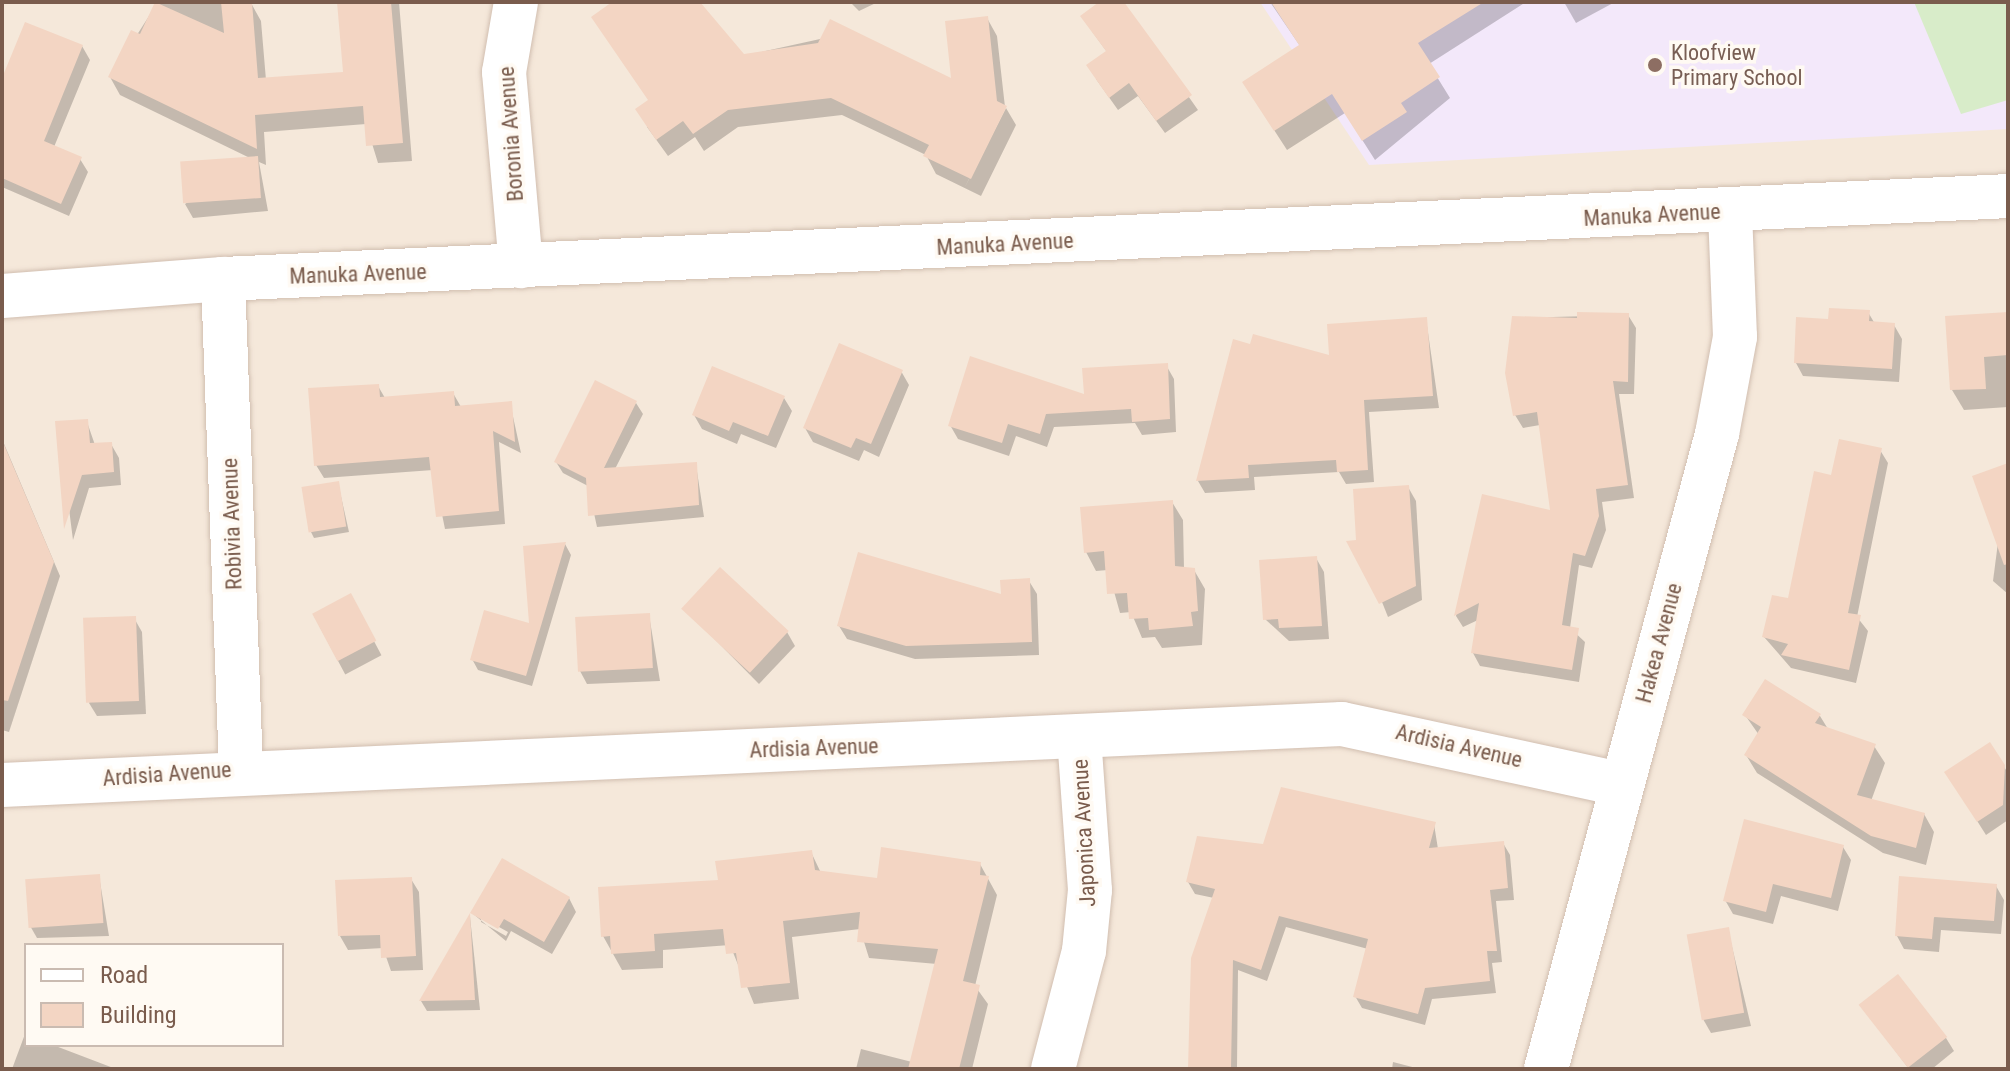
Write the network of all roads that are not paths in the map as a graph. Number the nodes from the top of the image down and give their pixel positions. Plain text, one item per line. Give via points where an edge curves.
1 (516, 2) edge
2 (2008, 196) edge
3 (1730, 211) junction
4 (521, 266) junction
5 (223, 279) junction
6 (2, 296) edge
7 (1079, 738) junction
8 (241, 769) junction
9 (1620, 784) junction
10 (2, 785) edge
11 (1053, 1069) edge
12 (1546, 1069) edge

1 - 4 street, Boronia Avenue via 504,72
2 - 3 street, Manuka Avenue
3 - 4 street, Manuka Avenue
3 - 9 street, Hakea Avenue via 1735,337 1722,406
4 - 5 street, Manuka Avenue
5 - 6 street, Manuka Avenue
5 - 8 street, Robivia Avenue
7 - 8 street, Ardisia Avenue
7 - 9 street, Ardisia Avenue via 1342,724
7 - 11 street, Japonica Avenue via 1090,890 1084,951
8 - 10 street, Ardisia Avenue
9 - 12 street, Hakea Avenue

